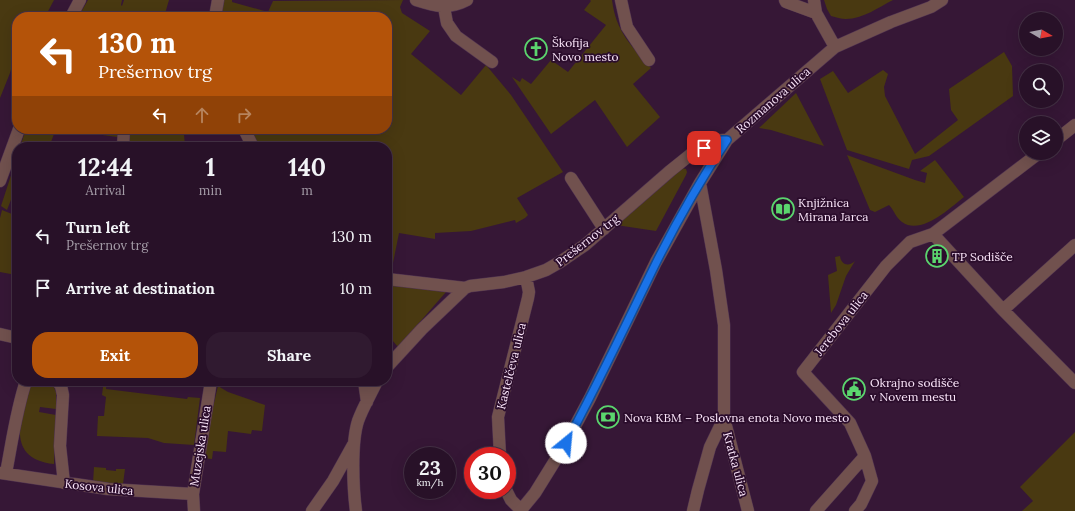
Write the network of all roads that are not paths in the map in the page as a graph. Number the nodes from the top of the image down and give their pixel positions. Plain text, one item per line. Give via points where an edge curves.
1 (80, 0) edge
2 (218, 0) edge
3 (416, 0) edge
4 (467, 0) edge
5 (621, 0) edge
6 (785, 0) edge
7 (814, 0) edge
8 (942, 0) edge
9 (444, 7) junction
10 (74, 12) edge
11 (216, 12) edge
12 (816, 13) junction
13 (835, 47) junction
14 (649, 60) dead end
15 (492, 62) dead end
16 (1075, 125) edge
17 (1063, 134) edge
18 (727, 140) junction
19 (12, 148) edge
20 (1030, 160) edge
21 (571, 178) dead end
22 (0, 181) edge
23 (700, 183) junction
24 (604, 228) junction
25 (933, 234) junction
26 (1075, 245) edge
27 (526, 277) junction
28 (392, 279) edge
29 (465, 288) junction
30 (1004, 310) junction
31 (0, 334) edge
32 (12, 337) edge
33 (392, 359) edge
34 (1075, 383) edge
35 (24, 386) edge
36 (60, 386) edge
37 (210, 386) edge
38 (365, 386) edge
39 (375, 386) edge
40 (367, 402) junction
41 (724, 418) junction
42 (354, 444) junction
43 (500, 447) edge
44 (866, 456) junction
45 (3, 473) edge
46 (64, 483) junction
47 (192, 494) junction
48 (510, 499) edge
49 (521, 510) edge
50 (194, 511) edge
51 (312, 511) edge
52 (356, 511) edge
53 (693, 511) edge
54 (748, 511) edge
55 (816, 511) edge
56 (855, 511) edge

1 - 10 street
2 - 11 street
3 - 9 street
4 - 9 street
5 - 14 street via 627,27
6 - 12 street
7 - 12 street
8 - 13 street, Rozmanova ulica
9 - 15 street via 447,23 456,36
12 - 13 street
13 - 18 street, Rozmanova ulica
16 - 17 street
18 - 23 street, Rozmanova ulica
18 - 24 street, Prešernov trg via 690,156
19 - 22 street
20 - 25 street, Jerebova ulica
21 - 24 street
23 - 41 street via 724,325
23 - 49 street, Rozmanova ulica via 656,262 569,437 535,493
24 - 27 street, Prešernov trg via 560,262
25 - 30 street
25 - 44 street, Jerebova ulica via 910,242 898,253 803,372 850,423
26 - 30 street
27 - 29 street, Prešernov trg
27 - 43 street, Kastelčeva ulica via 528,298 498,417
28 - 29 street
29 - 33 street
30 - 34 street
31 - 32 street
35 - 45 street
36 - 46 street via 63,395 60,446
37 - 47 street, Muzejska ulica
38 - 40 street
39 - 40 street
40 - 42 street via 358,421
41 - 53 street via 710,447
41 - 54 street, Kratka ulica
42 - 51 street
42 - 52 street
44 - 55 street
44 - 56 street via 872,481
45 - 46 street, Kosova ulica
46 - 47 street, Kosova ulica via 108,489
47 - 50 street, Muzejska ulica
48 - 49 street

